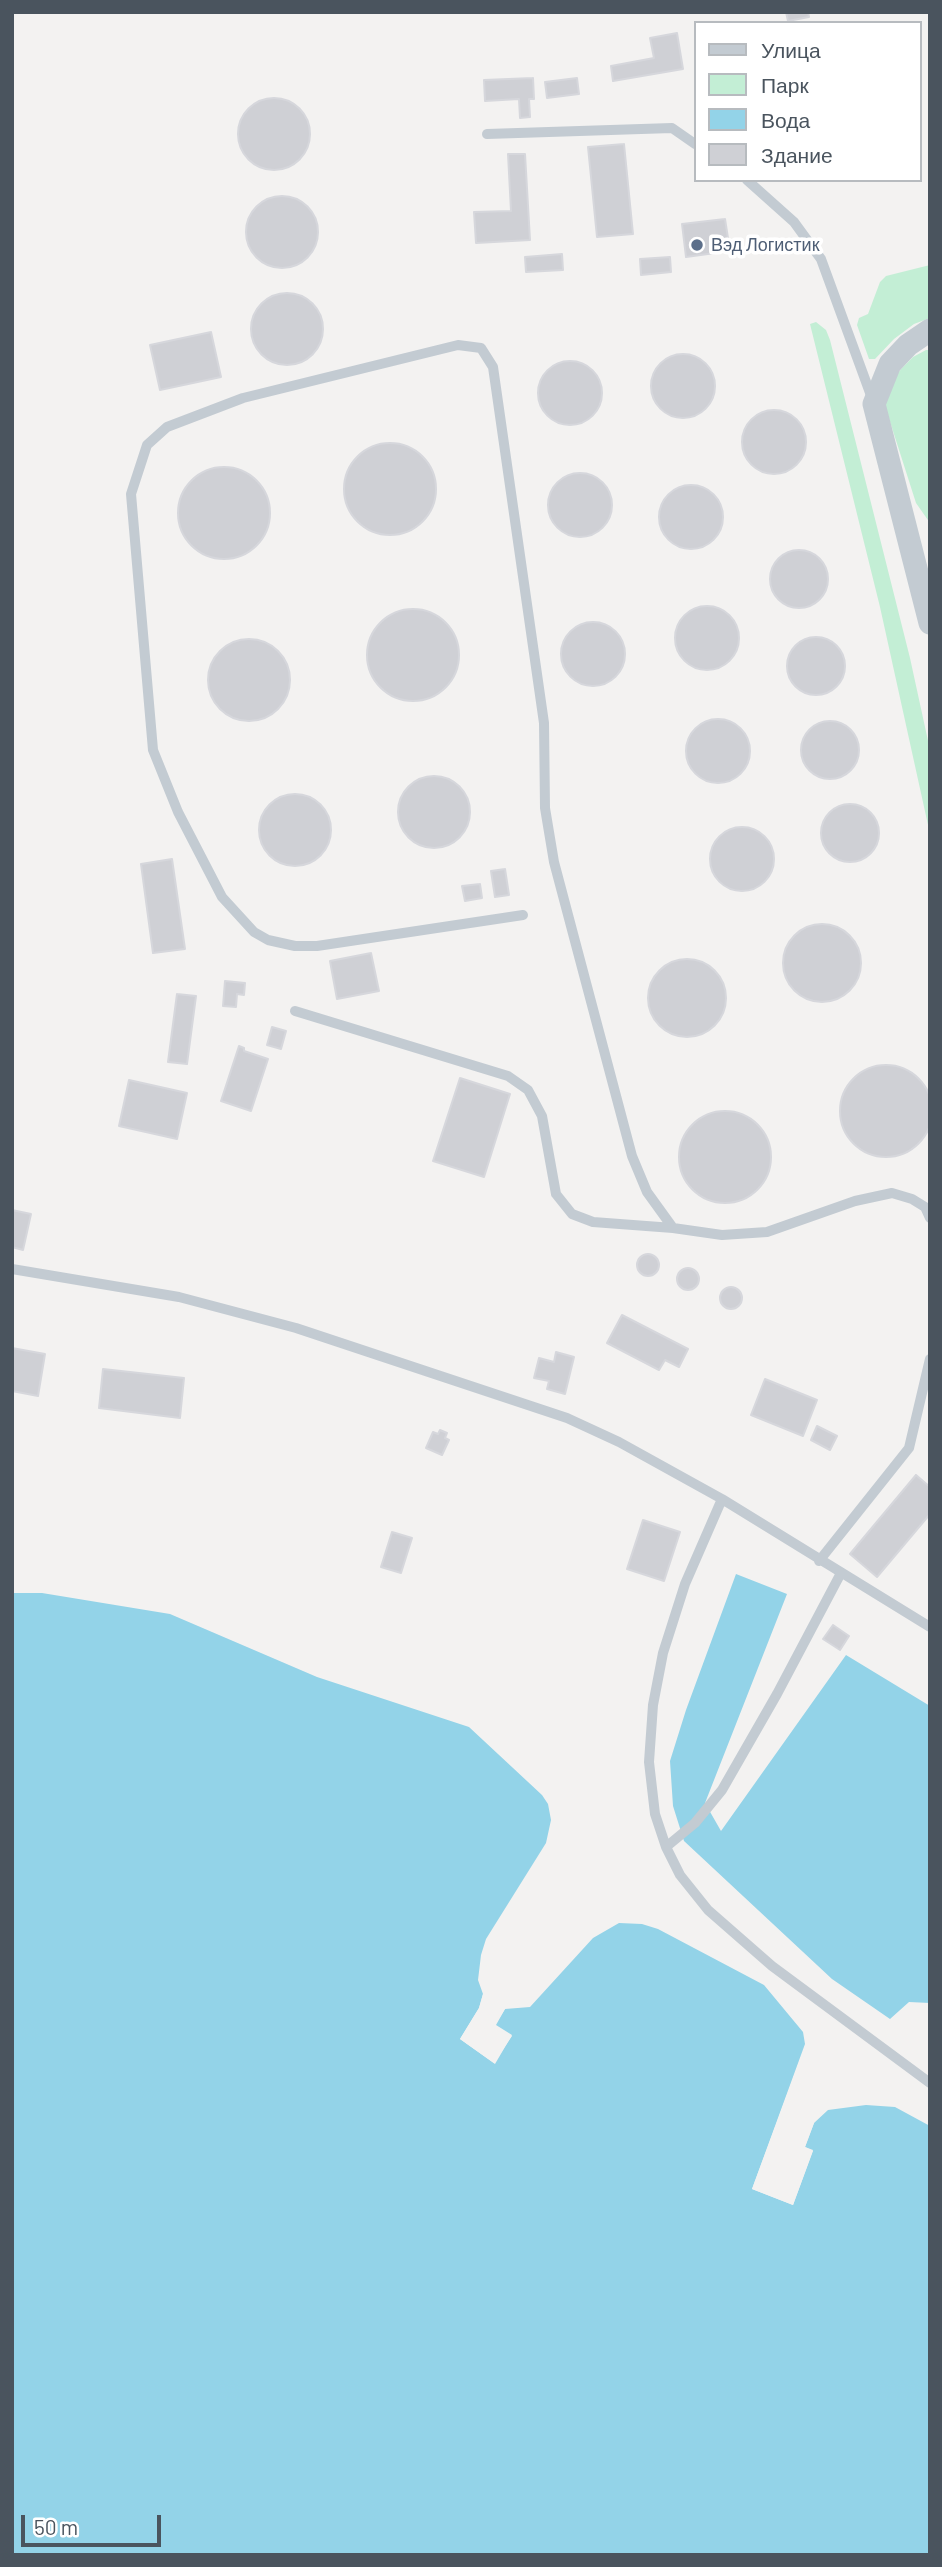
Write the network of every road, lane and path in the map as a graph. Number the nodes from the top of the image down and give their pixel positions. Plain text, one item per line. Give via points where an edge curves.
1 (487, 134) dead end
2 (694, 143) edge
3 (749, 182) edge
4 (930, 330) edge
5 (874, 404) junction
6 (930, 623) edge
7 (523, 915) dead end
8 (295, 1011) dead end
9 (930, 1218) edge
10 (673, 1228) junction
11 (12, 1269) edge
12 (930, 1359) edge
13 (722, 1499) junction
14 (820, 1561) junction
15 (841, 1573) junction
16 (930, 1627) edge
17 (666, 1847) junction
18 (930, 2082) edge

1 - 2 lane via 672,128
3 - 5 lane via 794,222 821,259
4 - 5 street via 890,364
5 - 6 street
7 - 10 lane via 295,946 254,932 222,897 178,812 153,750 131,494 147,445 166,427 243,398 458,345 481,348 493,367 544,723 545,808 554,862 632,1156 647,1192
8 - 10 lane via 508,1076 528,1090 542,1116 556,1194 572,1214 593,1222
9 - 10 lane via 925,1207 892,1193 767,1232 723,1236
11 - 13 lane via 178,1297 296,1328 567,1418
12 - 14 lane via 909,1448
13 - 14 lane
13 - 17 lane via 685,1584 663,1653 653,1705 649,1762 655,1814
14 - 15 lane
15 - 16 lane
15 - 17 lane via 722,1790 695,1824
17 - 18 lane via 680,1875 708,1910 772,1966

